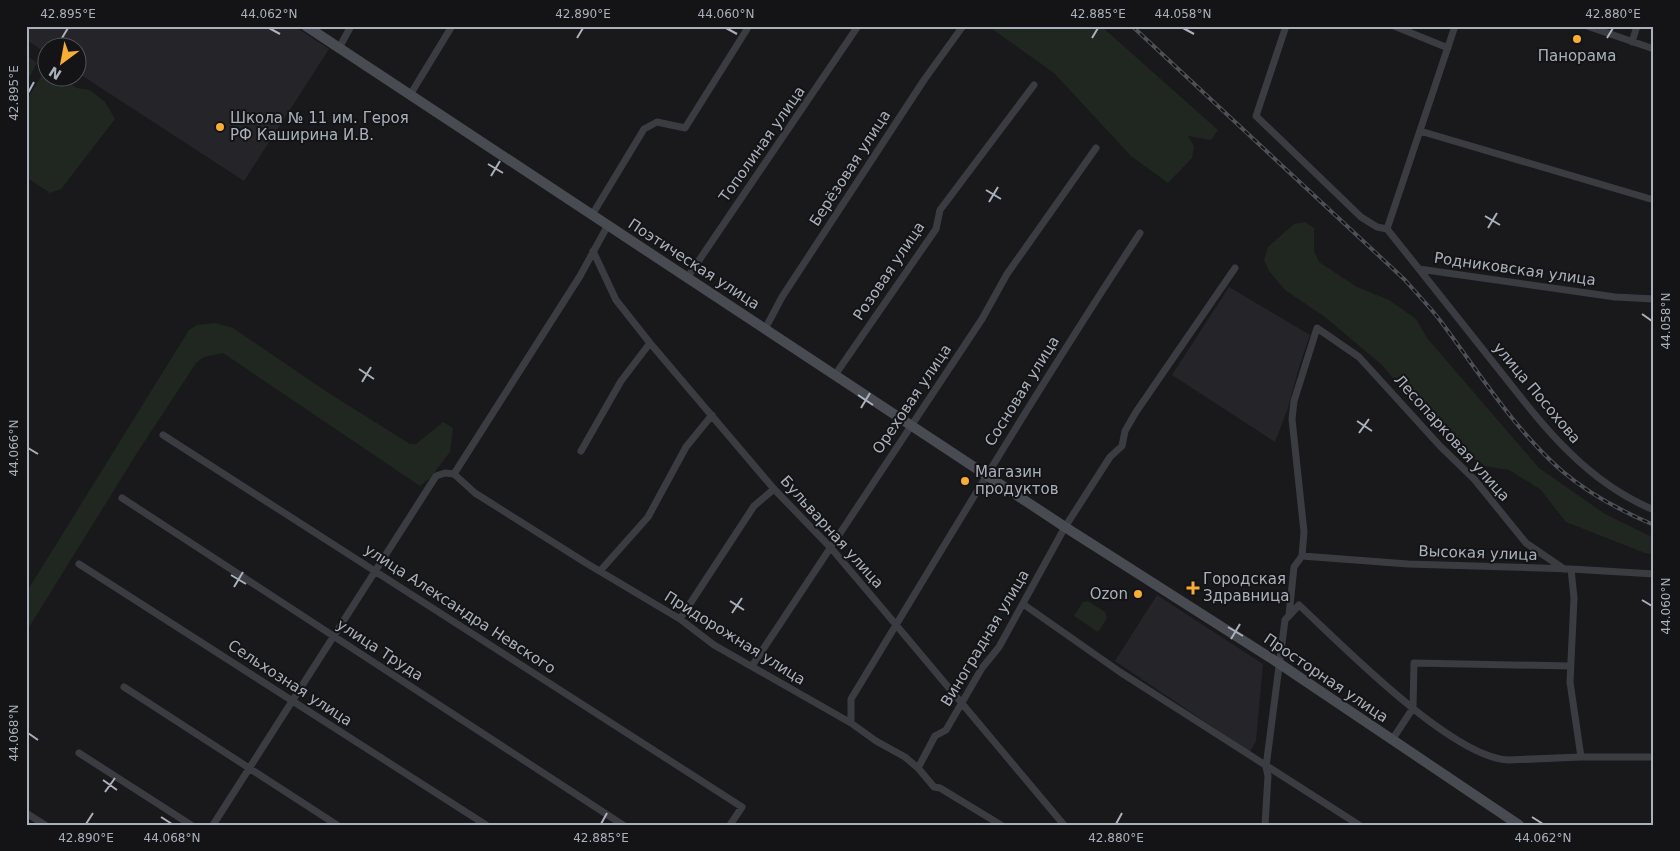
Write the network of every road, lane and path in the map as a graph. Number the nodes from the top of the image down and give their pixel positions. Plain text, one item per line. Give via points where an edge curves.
1 (306, 26) edge
2 (351, 26) edge
3 (452, 26) edge
4 (749, 26) edge
5 (858, 26) edge
6 (964, 26) edge
7 (1286, 26) edge
8 (1394, 26) edge
9 (1455, 26) edge
10 (1587, 26) edge
11 (1636, 26) edge
12 (1632, 42) junction
13 (338, 48) junction
14 (1448, 48) junction
15 (1654, 49) edge
16 (1034, 85) dead end
17 (410, 95) junction
18 (1420, 131) junction
19 (1096, 148) dead end
20 (1654, 200) edge
21 (592, 215) junction
22 (608, 226) junction
23 (1387, 229) junction
24 (1140, 233) dead end
25 (593, 250) junction
26 (1234, 268) dead end
27 (1419, 269) junction
28 (687, 278) junction
29 (1654, 299) edge
30 (765, 329) junction
31 (650, 343) junction
32 (835, 376) junction
33 (712, 415) junction
34 (910, 425) junction
35 (163, 435) dead end
36 (581, 451) dead end
37 (454, 474) junction
38 (986, 475) junction
39 (774, 489) junction
40 (122, 498) dead end
41 (1654, 510) edge
42 (1064, 527) junction
43 (831, 548) junction
44 (1302, 556) junction
45 (79, 564) dead end
46 (1567, 569) junction
47 (375, 571) junction
48 (600, 571) junction
49 (1654, 574) edge
50 (1022, 604) junction
51 (1289, 615) junction
52 (680, 619) junction
53 (896, 625) junction
54 (333, 637) junction
55 (1280, 664) junction
56 (752, 666) junction
57 (1570, 666) junction
58 (124, 687) dead end
59 (292, 701) junction
60 (961, 704) junction
61 (1413, 708) junction
62 (851, 723) junction
63 (1392, 740) junction
64 (79, 752) dead end
65 (1581, 757) junction
66 (1654, 757) edge
67 (1266, 767) junction
68 (249, 768) junction
69 (918, 768) junction
70 (26, 813) edge
71 (45, 825) edge
72 (191, 825) edge
73 (213, 825) edge
74 (337, 825) edge
75 (486, 825) edge
76 (623, 825) edge
77 (730, 825) edge
78 (1000, 825) edge
79 (1064, 825) edge
80 (1265, 825) edge
81 (1359, 825) edge
82 (1520, 825) edge

1 - 13 street, Поэтическая улица
2 - 13 street
3 - 17 street
4 - 21 street via 685,128 657,122 644,129
5 - 28 street, Тополиная улица
6 - 30 street, Берёзовая улица via 924,80 782,297
7 - 23 street, Родниковская улица via 1256,116 1361,216 1377,227
8 - 14 street
9 - 14 street
10 - 12 street
11 - 12 street
12 - 15 street
13 - 17 street, Поэтическая улица
14 - 18 street
16 - 32 street, Розовая улица via 940,210 936,229
17 - 21 street, Поэтическая улица
18 - 20 street
18 - 23 street
19 - 34 street, Ореховая улица via 1007,274 982,319
21 - 22 street, Поэтическая улица
22 - 25 street
22 - 28 street, Поэтическая улица
23 - 27 street, Родниковская улица
24 - 38 street, Сосновая улица via 1074,332
25 - 31 street, Бульварная улица via 616,300
25 - 37 street via 580,276
26 - 42 street, Виноградная улица via 1136,412 1125,431 1122,446 1110,457
27 - 29 street, Родниковская улица via 1615,297
27 - 41 street, улица Посохова via 1555,440 1585,469 1632,501
28 - 30 street, Поэтическая улица
30 - 32 street, Поэтическая улица
31 - 33 street, Бульварная улица
31 - 36 street via 621,381
32 - 34 street, Поэтическая улица
33 - 39 street, Бульварная улица
33 - 48 street via 686,447 648,517
34 - 38 street, Поэтическая улица
34 - 43 street, Ореховая улица
35 - 47 street, улица Александра Невского
37 - 47 street via 436,476
37 - 48 street, Придорожная улица via 475,493
38 - 42 street, Поэтическая улица
38 - 53 street, Сосновая улица
39 - 43 street, Бульварная улица
39 - 52 street via 754,506
40 - 54 street, улица Труда
42 - 50 street, Виноградная улица
42 - 55 street, Просторная улица
43 - 53 street, Бульварная улица
43 - 56 street, Ореховая улица
44 - 46 street, Высокая улица via 1408,564
44 - 46 street, Лесопарковая улица via 1304,532 1292,420 1294,401 1317,328 1359,357 1474,480 1526,543
44 - 51 street via 1294,567
45 - 59 street, Сельхозная улица
46 - 49 street, Высокая улица
46 - 57 street via 1574,598
47 - 54 street
47 - 77 street, улица Александра Невского via 742,807
48 - 52 street, Придорожная улица
50 - 60 street, Виноградная улица via 999,647
50 - 67 street
51 - 55 street via 1285,620
51 - 61 street via 1298,605
52 - 56 street, Придорожная улица via 714,645
53 - 60 street, Бульварная улица
53 - 62 street, Сосновая улица via 851,699
54 - 59 street
54 - 76 street, улица Труда
55 - 63 street, Просторная улица
55 - 67 street
56 - 62 street, Придорожная улица
57 - 61 street via 1414,664
57 - 65 street
58 - 68 street
59 - 68 street
59 - 75 street, Сельхозная улица
60 - 69 street, Виноградная улица via 946,730 935,736
60 - 79 street, Бульварная улица
61 - 63 street
61 - 65 street via 1469,748 1497,759
62 - 69 street, Придорожная улица
63 - 82 street, Просторная улица
64 - 72 street
65 - 66 street
67 - 80 street
67 - 81 street via 1303,787
68 - 73 street
68 - 74 street
69 - 78 street, Придорожная улица via 934,787
70 - 71 street

